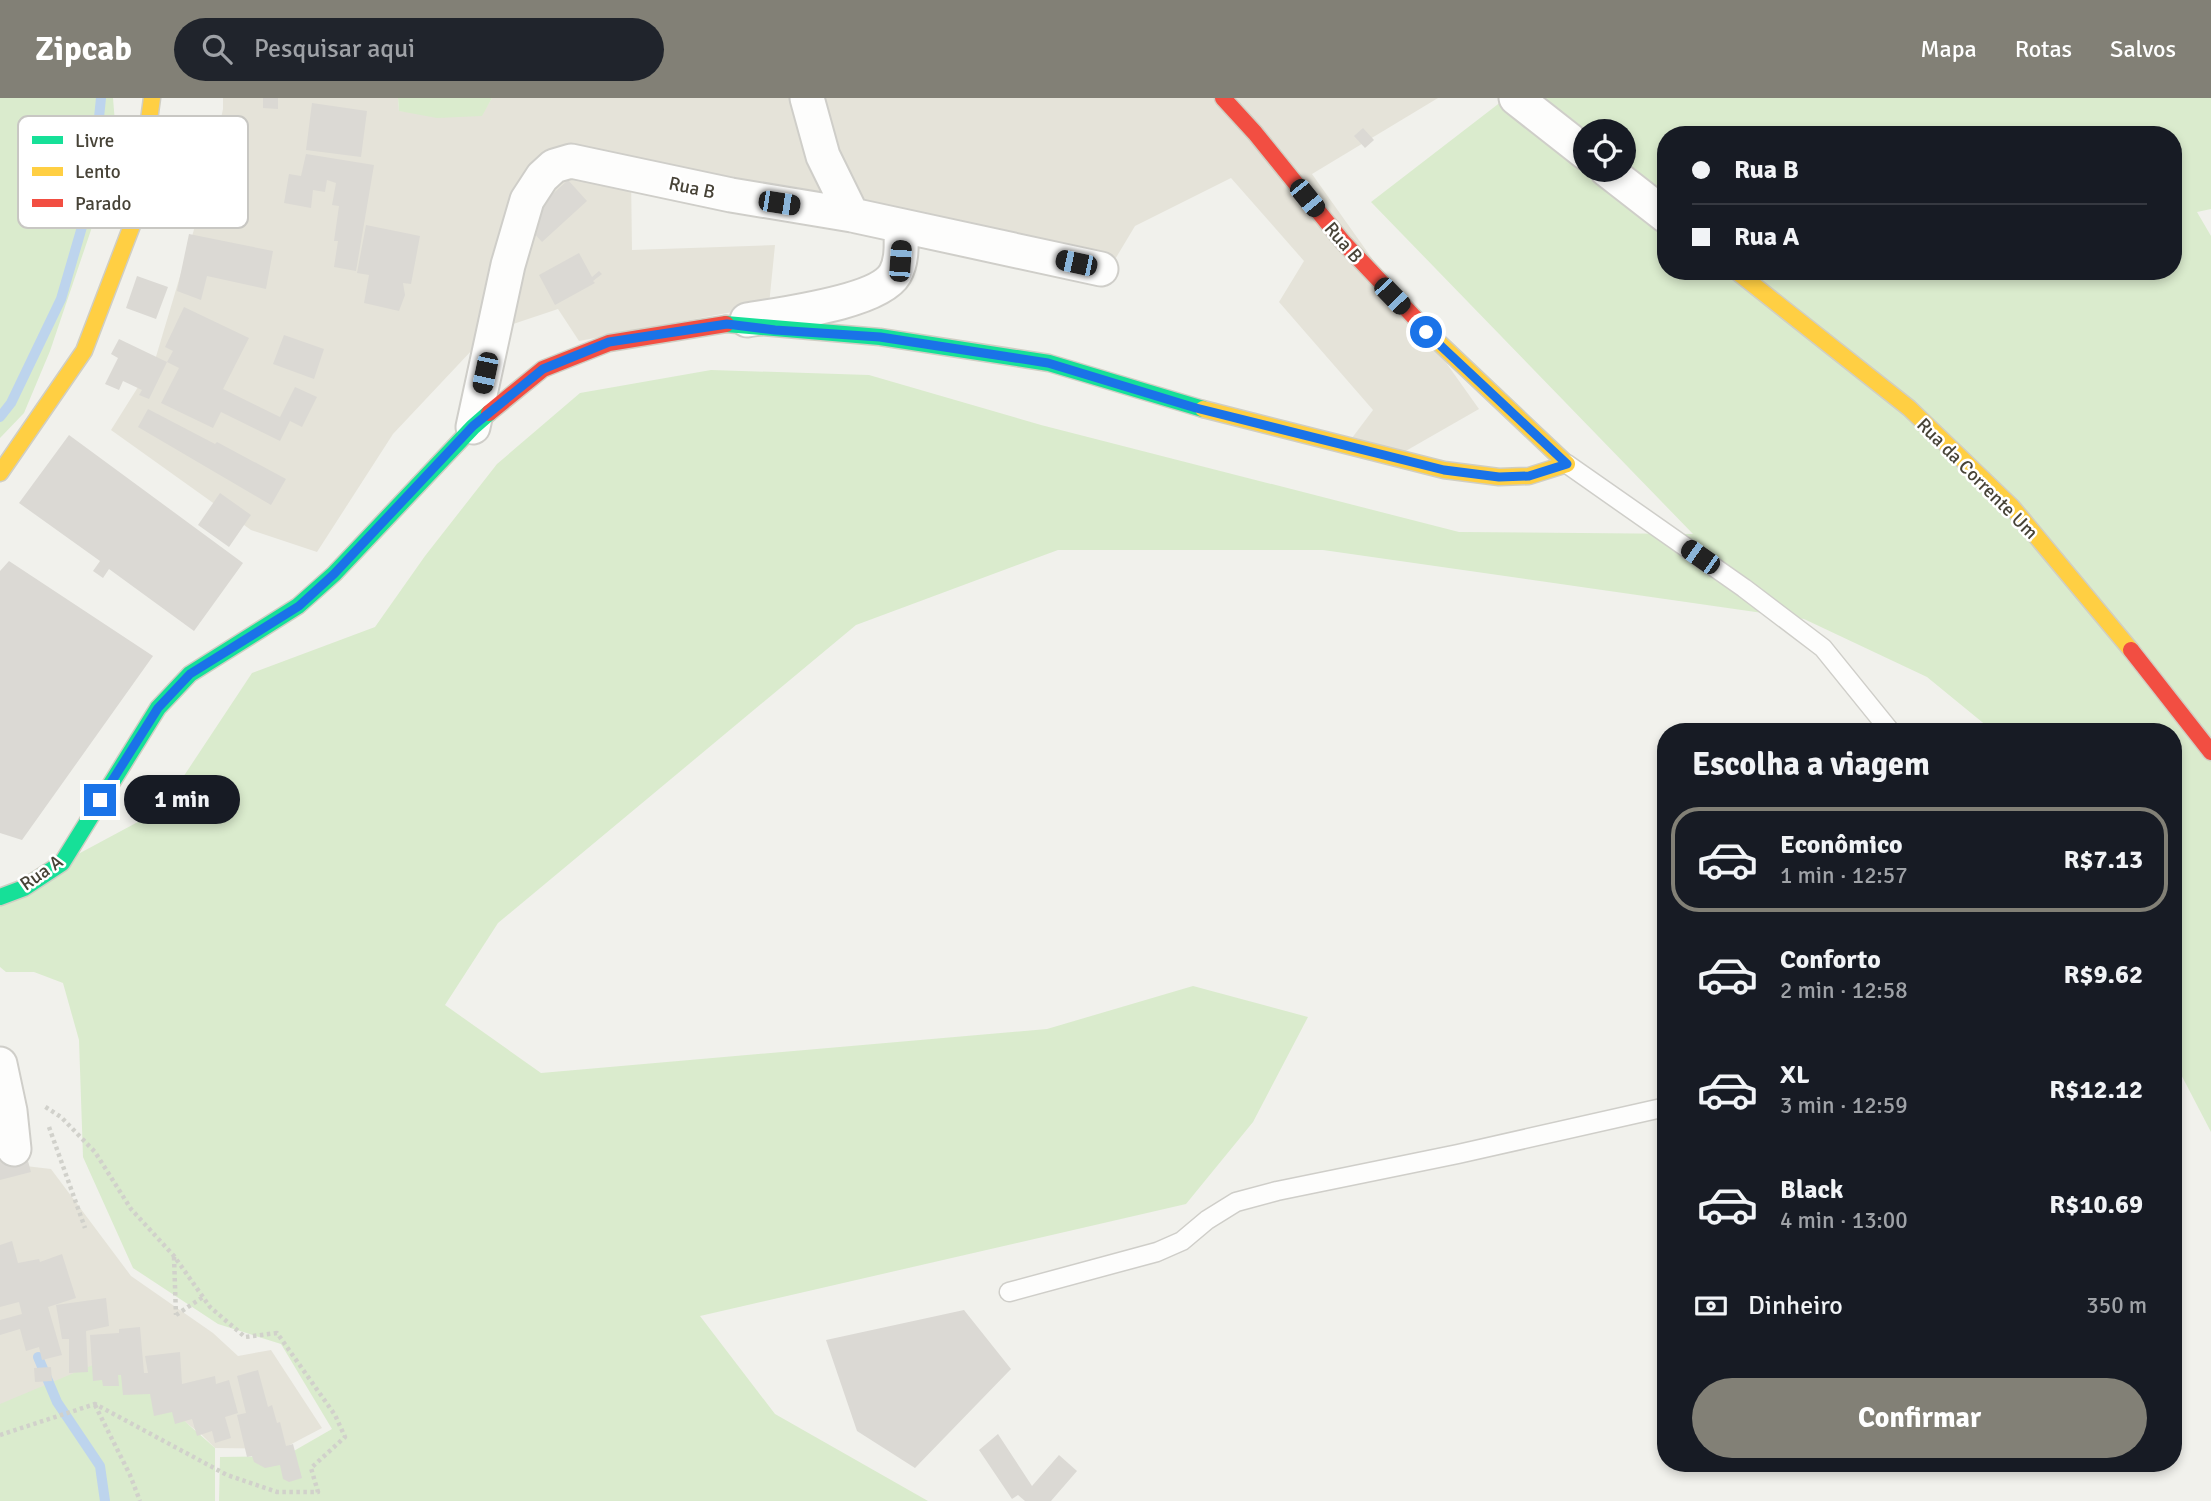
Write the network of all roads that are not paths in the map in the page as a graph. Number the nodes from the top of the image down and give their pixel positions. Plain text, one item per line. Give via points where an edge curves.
1 (152, 98) edge
2 (807, 98) edge
3 (1223, 98) edge
4 (1516, 98) edge
5 (150, 116) edge
6 (1573, 143) edge
7 (1622, 182) edge
8 (1657, 209) edge
9 (852, 215) junction
10 (901, 226) junction
11 (131, 228) edge
12 (1101, 268) dead end
13 (1747, 280) edge
14 (727, 324) junction
15 (473, 426) junction
16 (1567, 464) junction
17 (0, 473) edge
18 (1884, 723) edge
19 (2211, 752) edge
20 (0, 897) edge
21 (0, 1064) edge
22 (1657, 1109) edge
23 (15, 1149) dead end
24 (1009, 1292) dead end

1 - 5 street
2 - 9 street via 823,156
3 - 16 street, Rua B via 1392,296
4 - 6 street
7 - 8 street
9 - 10 street, Rua B
9 - 15 street, Rua B via 571,161 554,166 527,201 508,265
10 - 12 street, Rua B
10 - 14 street via 900,261 894,276 878,290 844,302
11 - 17 street via 84,351
13 - 19 street, Rua da Corrente Um via 1909,408 2012,507
14 - 15 street, Rua A via 609,342 543,369
14 - 16 street, Rua A via 880,337 1048,363 1196,408 1444,470 1529,476
15 - 20 street, Rua A via 299,606 190,674 158,708 62,863 24,888
16 - 18 lane via 1823,648
21 - 23 street
22 - 24 lane via 1236,1202 1182,1241 1157,1252

